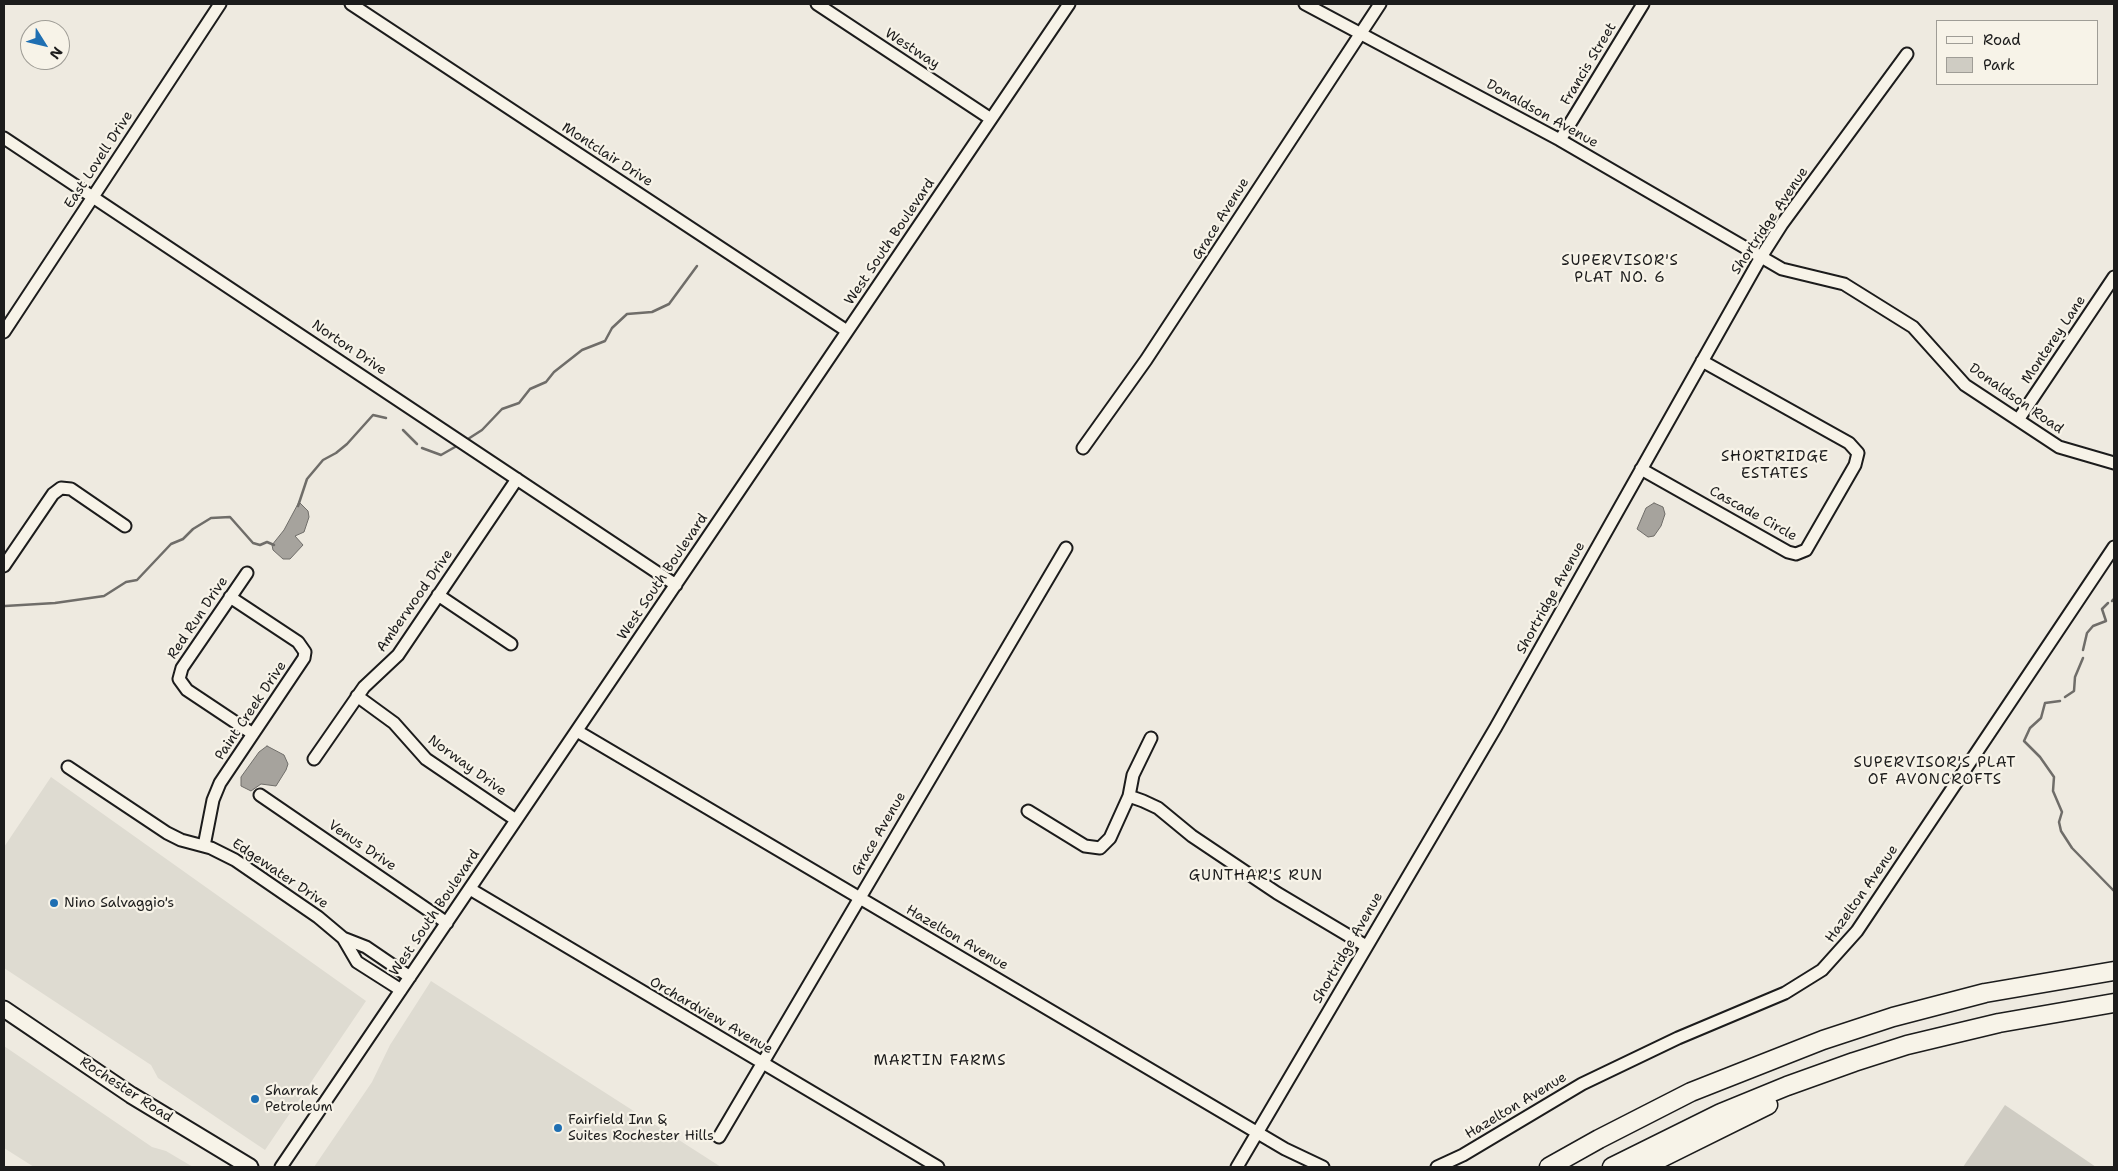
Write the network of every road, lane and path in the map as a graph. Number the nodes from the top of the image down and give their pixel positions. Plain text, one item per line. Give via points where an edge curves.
1 (220, 4) edge
2 (351, 4) edge
3 (817, 4) edge
4 (1069, 4) edge
5 (1305, 4) edge
6 (1380, 4) edge
7 (1643, 4) edge
8 (1360, 34) junction
9 (1907, 54) dead end
10 (991, 119) junction
11 (4, 138) edge
12 (1560, 140) junction
13 (92, 198) junction
14 (1760, 257) junction
15 (2114, 277) edge
16 (847, 331) junction
17 (4, 332) edge
18 (1702, 361) junction
19 (2018, 420) junction
20 (1083, 448) dead end
21 (2113, 464) edge
22 (1641, 469) junction
23 (517, 479) junction
24 (125, 526) dead end
25 (2114, 546) edge
26 (1066, 548) dead end
27 (4, 566) edge
28 (247, 573) dead end
29 (676, 585) junction
30 (438, 595) junction
31 (230, 597) junction
32 (511, 644) dead end
33 (357, 696) junction
34 (577, 731) junction
35 (253, 734) junction
36 (1151, 738) dead end
37 (314, 759) dead end
38 (68, 768) dead end
39 (260, 795) dead end
40 (1129, 796) junction
41 (1028, 810) dead end
42 (516, 820) junction
43 (204, 846) junction
44 (470, 889) junction
45 (859, 898) junction
46 (447, 923) junction
47 (343, 938) junction
48 (1366, 946) junction
49 (2114, 971) edge
50 (410, 977) junction
51 (401, 990) junction
52 (2114, 1002) edge
53 (4, 1009) edge
54 (1907, 1045) junction
55 (762, 1063) junction
56 (1257, 1132) junction
57 (719, 1136) dead end
58 (250, 1167) edge
59 (281, 1167) edge
60 (938, 1167) edge
61 (1237, 1167) edge
62 (1323, 1167) edge
63 (1437, 1167) edge
64 (1549, 1167) edge
65 (1612, 1167) edge
66 (1643, 1167) edge

1 - 13 street, East Lovell Drive
2 - 16 street, Montclair Drive
3 - 10 street, Westway
4 - 10 street, West South Boulevard
5 - 8 street, Donaldson Avenue
6 - 8 street, Grace Avenue
7 - 12 street, Francis Street
8 - 12 street, Donaldson Avenue
8 - 20 street, Grace Avenue via 1146,360
9 - 14 street, Shortridge Avenue
10 - 16 street, West South Boulevard
11 - 13 street, Norton Drive
12 - 14 street, Donaldson Avenue
13 - 17 street, East Lovell Drive
13 - 23 street, Norton Drive
14 - 18 street, Shortridge Avenue
14 - 19 street, Donaldson Road via 1797,274 1844,284 1901,317 1965,385
15 - 19 street, Monterey Lane
16 - 29 street, West South Boulevard
18 - 22 street, Shortridge Avenue
18 - 22 street, Cascade Circle via 1849,443 1858,454 1852,470 1806,550 1796,554
19 - 21 street, Donaldson Road via 2058,447
22 - 48 street, Shortridge Avenue via 1496,727
23 - 29 street, Norton Drive
23 - 30 street, Amberwood Drive
24 - 27 street via 71,489 61,488 53,494
25 - 63 street, Hazelton Avenue via 1857,931 1822,970 1790,991 1678,1038 1582,1084 1463,1155
26 - 45 street, Grace Avenue
28 - 31 street, Red Run Drive
29 - 34 street, West South Boulevard
30 - 32 street
30 - 33 street, Amberwood Drive via 395,659
31 - 35 street, Red Run Drive via 182,668 179,679 187,690
31 - 35 street, Paint Creek Drive via 298,642 305,652 302,663
33 - 37 street, Amberwood Drive
33 - 42 street, Norway Drive via 394,724 426,759
34 - 42 street, West South Boulevard
34 - 45 street, Hazelton Avenue
35 - 43 street, Paint Creek Drive via 216,792
36 - 40 street via 1133,775
38 - 43 street, Edgewater Drive via 167,833
39 - 46 street, Venus Drive
40 - 41 street via 1110,838 1100,848 1085,846
40 - 48 street via 1158,808 1187,832 1272,890
42 - 44 street, West South Boulevard
43 - 47 street, Edgewater Drive via 235,860
44 - 46 street, West South Boulevard
44 - 55 street, Orchardview Avenue
45 - 55 street, Grace Avenue
45 - 56 street, Hazelton Avenue
46 - 50 street, West South Boulevard
47 - 50 street, Edgewater Drive via 366,948
47 - 51 street, Edgewater Drive via 358,962
48 - 56 street, Shortridge Avenue
49 - 64 highway via 1985,993 1893,1017 1823,1040 1691,1092
50 - 51 street, West South Boulevard
51 - 59 street, West South Boulevard
52 - 54 highway via 2007,1021
53 - 58 main road, Rochester Road via 131,1095
54 - 65 highway via 1765,1094 1700,1122
54 - 66 highway via 1768,1106
55 - 57 street, Grace Avenue
55 - 60 street, Orchardview Avenue
56 - 61 street, Shortridge Avenue
56 - 62 street, Hazelton Avenue

